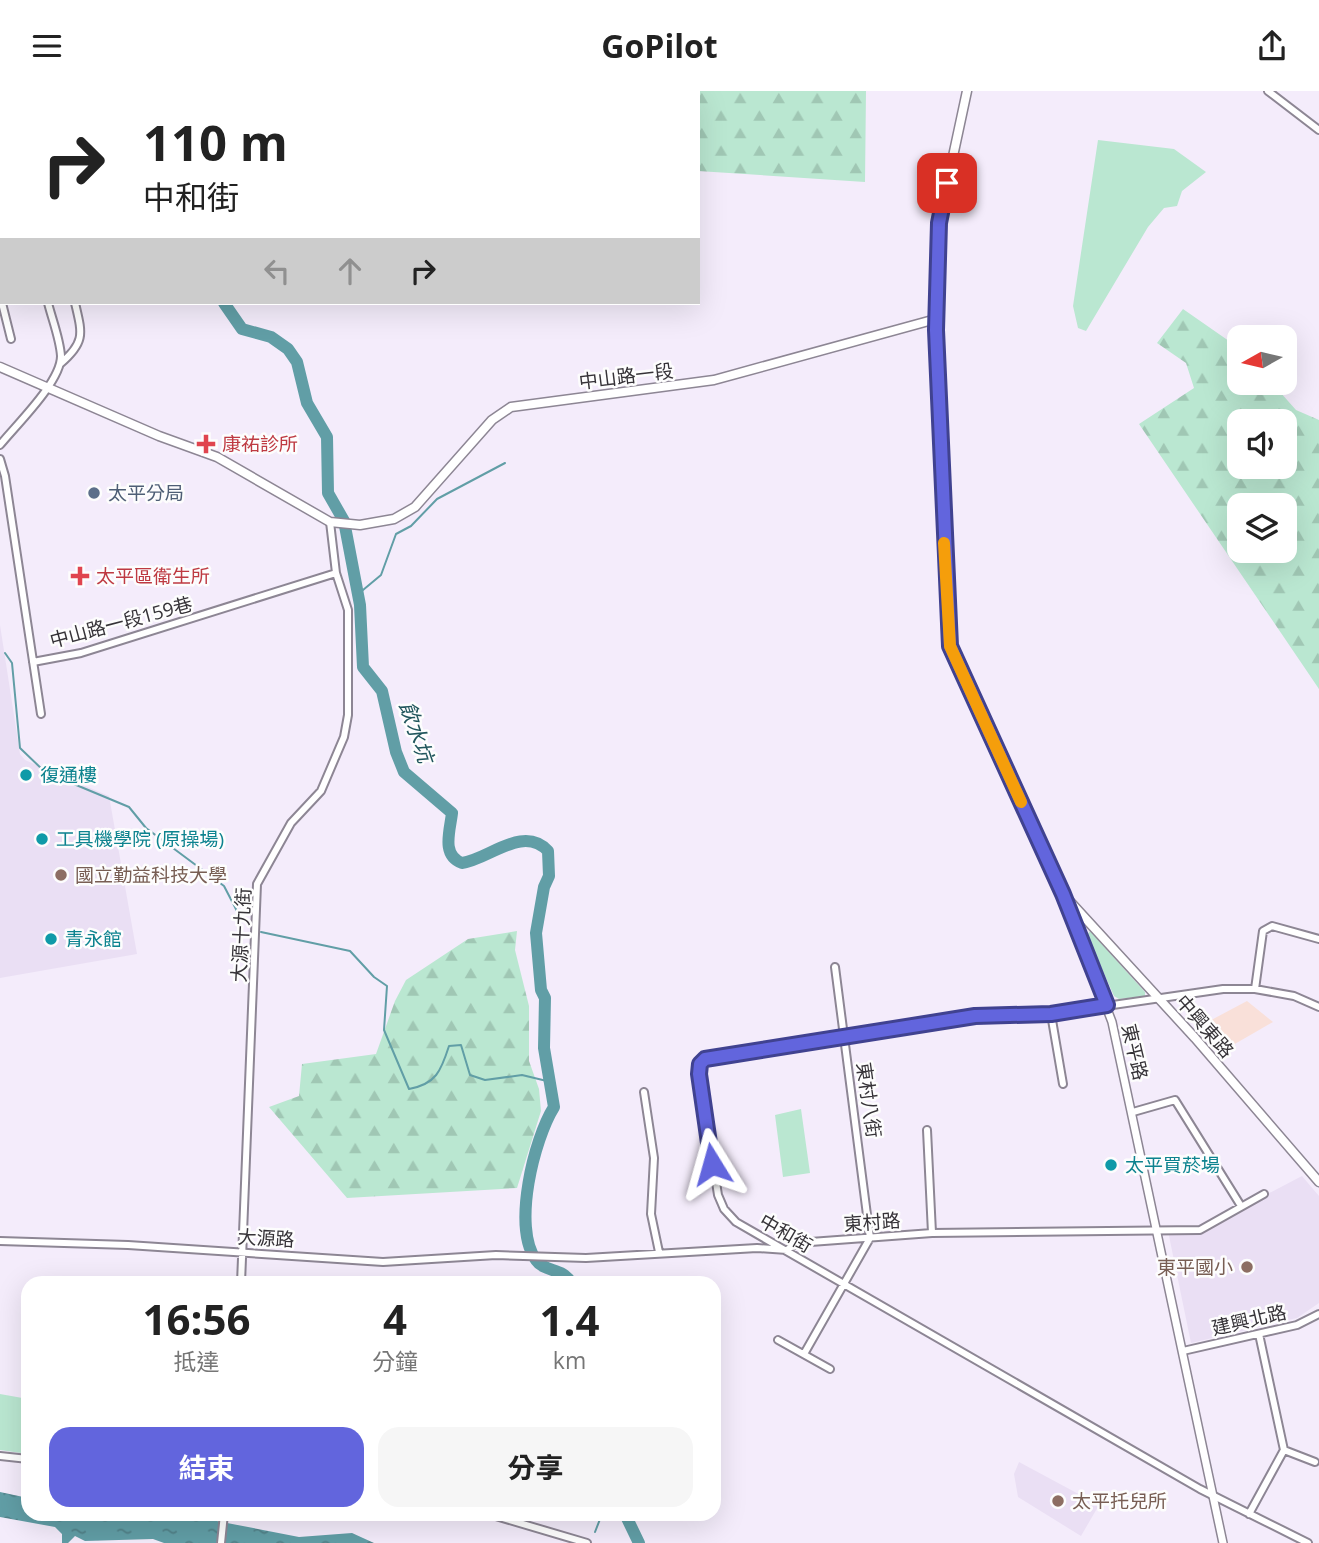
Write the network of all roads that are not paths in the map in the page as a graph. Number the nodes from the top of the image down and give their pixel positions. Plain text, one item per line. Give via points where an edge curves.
1 (967, 91) edge
2 (1268, 91) edge
3 (1319, 130) edge
4 (3, 305) edge
5 (48, 305) edge
6 (75, 305) edge
7 (936, 319) junction
8 (11, 339) dead end
9 (60, 364) junction
10 (0, 367) edge
11 (48, 386) junction
12 (0, 445) edge
13 (0, 459) edge
14 (330, 522) junction
15 (336, 573) junction
16 (33, 662) junction
17 (41, 714) dead end
18 (1063, 894) junction
19 (1319, 939) edge
20 (835, 967) dead end
21 (1255, 989) junction
22 (1161, 1000) junction
23 (1107, 1005) junction
24 (1319, 1007) edge
25 (1051, 1014) junction
26 (844, 1036) junction
27 (1062, 1084) dead end
28 (644, 1091) dead end
29 (1133, 1112) junction
30 (926, 1130) dead end
31 (1319, 1182) edge
32 (1264, 1194) dead end
33 (1241, 1206) junction
34 (1158, 1231) junction
35 (932, 1233) junction
36 (870, 1238) junction
37 (0, 1241) edge
38 (788, 1250) junction
39 (243, 1252) junction
40 (659, 1252) junction
41 (549, 1258) joint
42 (241, 1276) edge
43 (844, 1285) junction
44 (1319, 1314) edge
45 (1259, 1334) junction
46 (778, 1340) dead end
47 (1183, 1351) junction
48 (804, 1354) junction
49 (830, 1369) dead end
50 (1283, 1450) junction
51 (0, 1456) edge
52 (21, 1458) edge
53 (1315, 1462) dead end
54 (1214, 1496) junction
55 (1249, 1514) junction
56 (223, 1521) edge
57 (513, 1521) edge
58 (220, 1543) edge
59 (587, 1543) edge
60 (1223, 1543) edge
61 (1307, 1543) edge

1 - 7 main road, 東平路 via 940,217
2 - 3 street
4 - 8 street
5 - 9 street
6 - 9 street via 81,341
7 - 14 main road, 中山路一段 via 714,380 511,407 492,421 415,507 394,519 360,525
7 - 18 main road, 東平路 via 950,646
9 - 11 street
10 - 11 main road
11 - 12 street
11 - 14 main road via 217,457
13 - 16 street
14 - 15 street, 大源十九街
15 - 16 street, 中山路一段159巷 via 81,653
15 - 39 street, 大源十九街 via 348,610 350,698 344,737 321,791 292,823 257,884
16 - 17 street
18 - 22 main road, 中興東路
18 - 23 street, 東平路
19 - 21 street via 1272,926 1263,931
20 - 26 street, 東村八街
21 - 22 street, 中和街
21 - 24 street, 中和街 via 1294,996
22 - 23 street, 中和街
22 - 31 main road, 中興東路
23 - 25 street, 中和街
23 - 29 street, 東平路
25 - 26 street, 中和街 via 981,1016
25 - 27 street
26 - 36 street, 東村八街
26 - 38 street, 中和街 via 711,1056 700,1064 714,1178 724,1209 736,1222
28 - 40 street via 654,1158 651,1215
29 - 33 street via 1175,1100
29 - 34 street, 東平路
30 - 35 street
32 - 33 street, 東村路
33 - 34 street, 東村路 via 1200,1230
34 - 35 street, 東村路
34 - 47 street, 東平路
35 - 36 street, 東村路
36 - 38 street, 東村路 via 797,1243
36 - 43 street
37 - 39 street, 大源路
38 - 40 street, 東村路
38 - 43 street, 中和街
39 - 41 street, 大源路 via 383,1262 496,1255
39 - 42 street, 大源十九街
40 - 41 street, 東村路
43 - 48 street
43 - 54 street, 中和街
44 - 45 street, 建興北路
45 - 47 street, 建興北路
45 - 50 street
46 - 48 street
47 - 54 street, 東平路
48 - 49 street
50 - 53 street
50 - 55 street
51 - 52 street
54 - 55 street, 中和街
54 - 60 street, 東平路
55 - 61 street, 中和街
56 - 58 street
57 - 59 street

